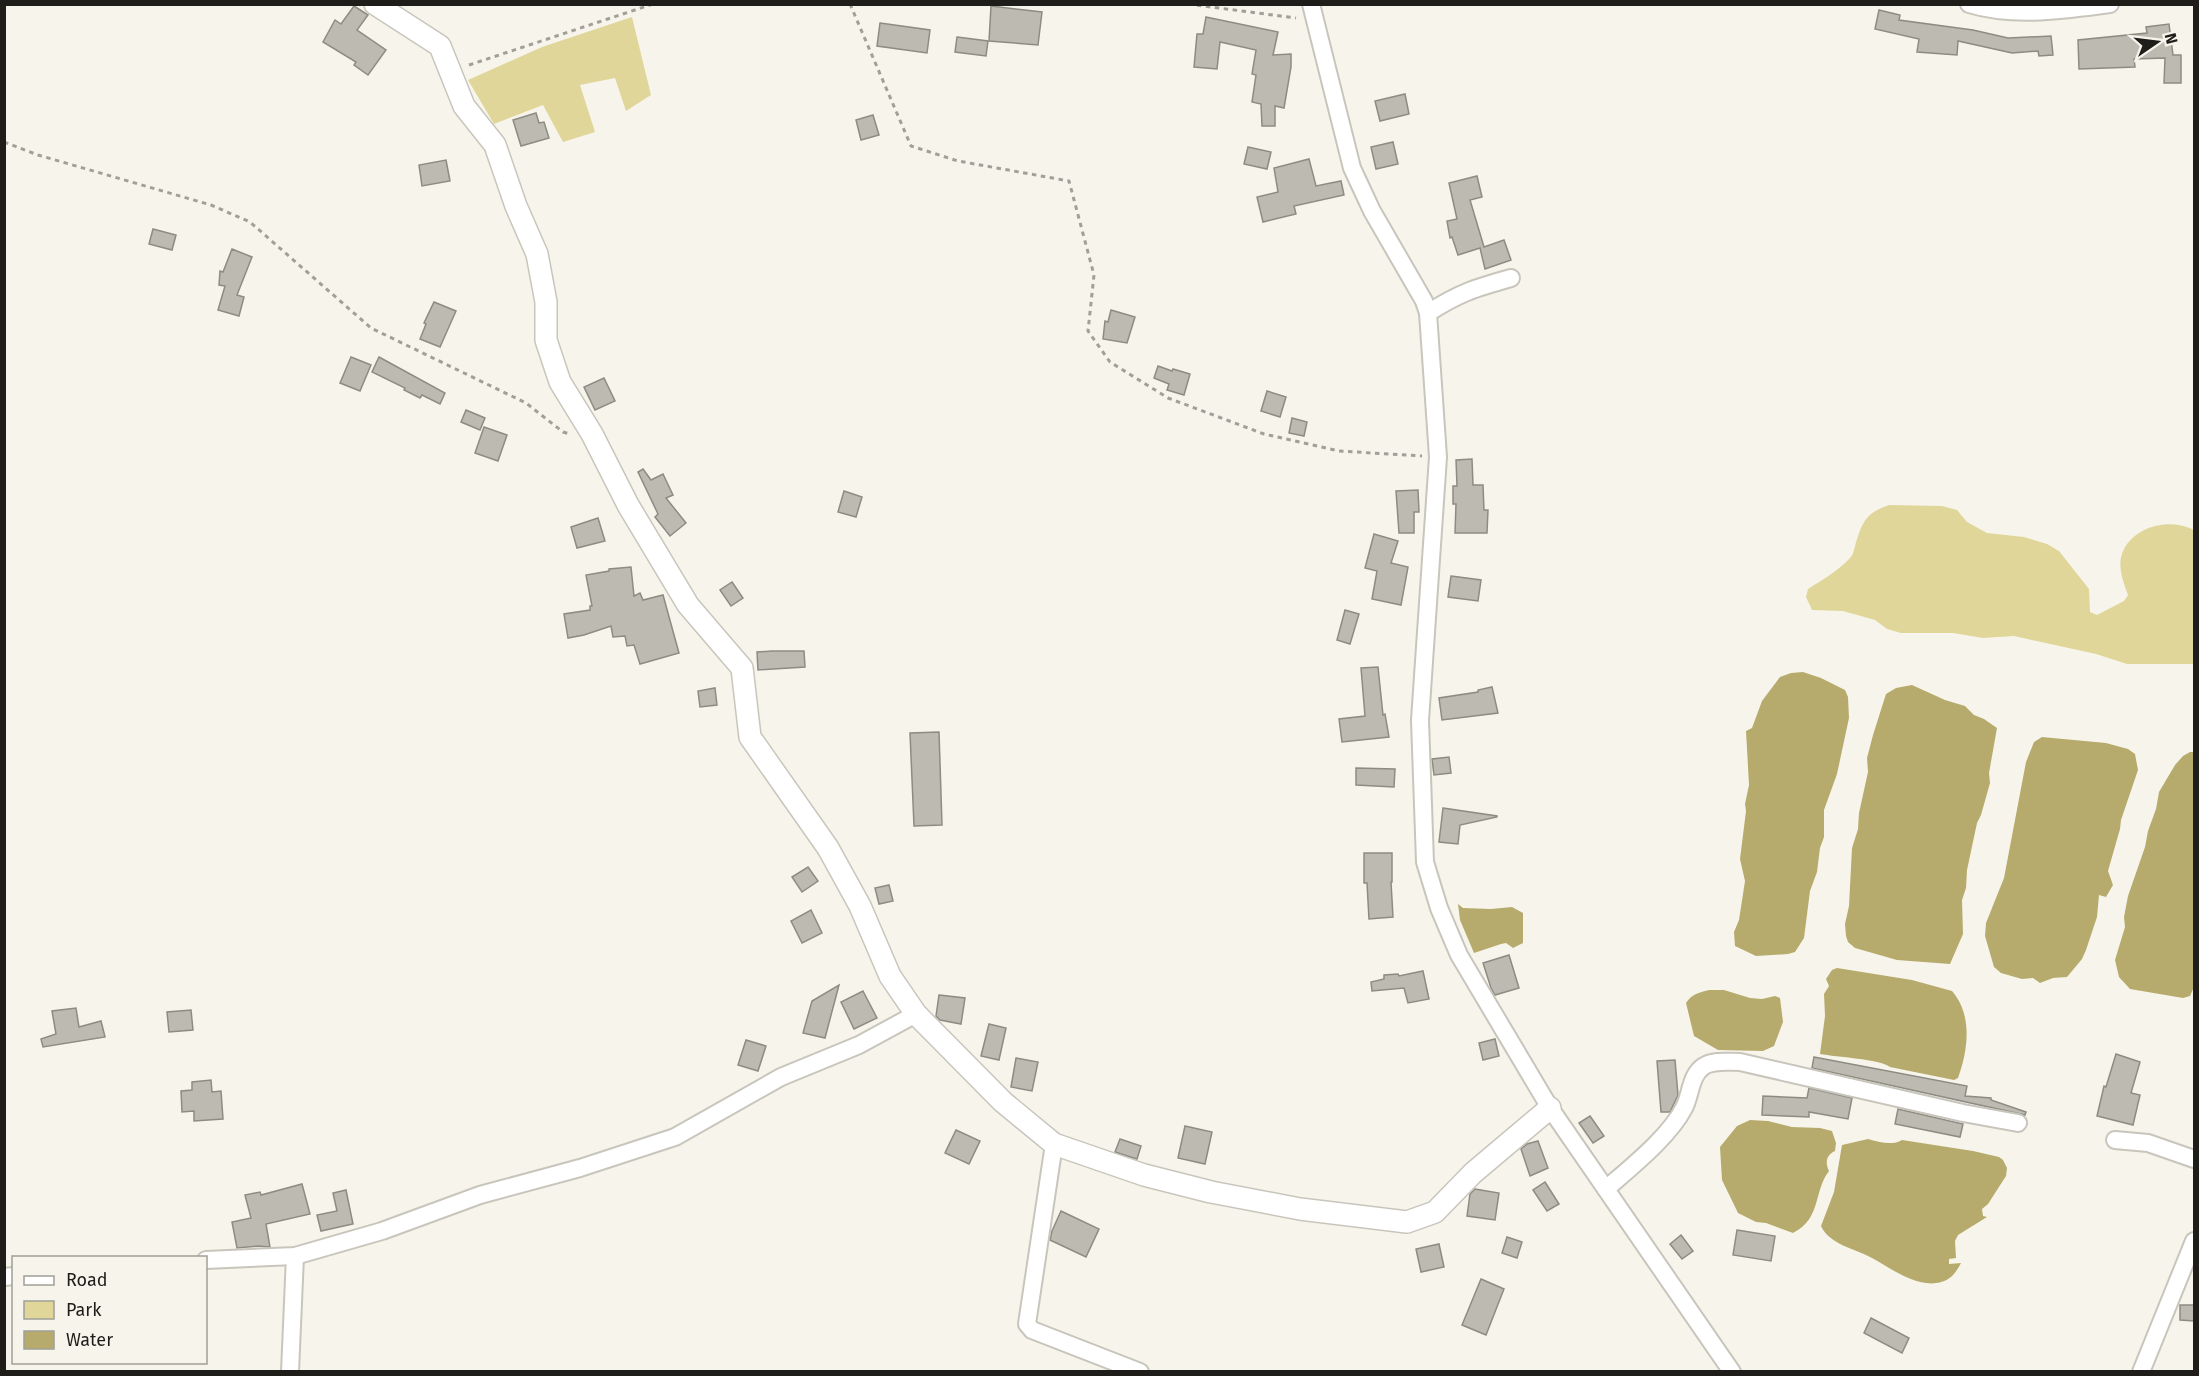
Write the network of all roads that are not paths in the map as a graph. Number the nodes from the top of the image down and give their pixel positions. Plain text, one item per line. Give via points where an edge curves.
1 (375, 4) edge
2 (1969, 4) edge
3 (2110, 4) edge
4 (1313, 12) edge
5 (1511, 278) dead end
6 (1428, 313) junction
7 (916, 1014) junction
8 (1550, 1108) junction
9 (2018, 1123) dead end
10 (2115, 1140) dead end
11 (1054, 1144) junction
12 (2194, 1159) edge
13 (1606, 1189) junction
14 (2194, 1241) edge
15 (295, 1256) junction
16 (207, 1260) edge
17 (290, 1371) edge
18 (1140, 1371) edge
19 (1732, 1371) edge
20 (2141, 1371) edge

1 - 7 street via 440,46 464,106 495,145 537,254 546,302 546,340 560,382 688,605 742,668 750,737 828,848 860,906 890,976
2 - 3 street via 2046,13
4 - 6 street via 1352,168
5 - 6 street via 1472,288
6 - 8 street via 1438,457 1420,720 1425,862 1459,956
7 - 11 street via 1003,1102
7 - 15 street via 859,1045 781,1077 675,1137
8 - 11 street via 1473,1173 1435,1212 1407,1222 1300,1209 1211,1192 1144,1175
8 - 13 street
9 - 13 street via 1740,1062 1711,1062 1693,1079 1685,1107 1673,1124
10 - 12 street via 2148,1143
11 - 18 street via 1028,1324 1032,1330
13 - 19 street
14 - 20 street
15 - 16 street
15 - 17 street

